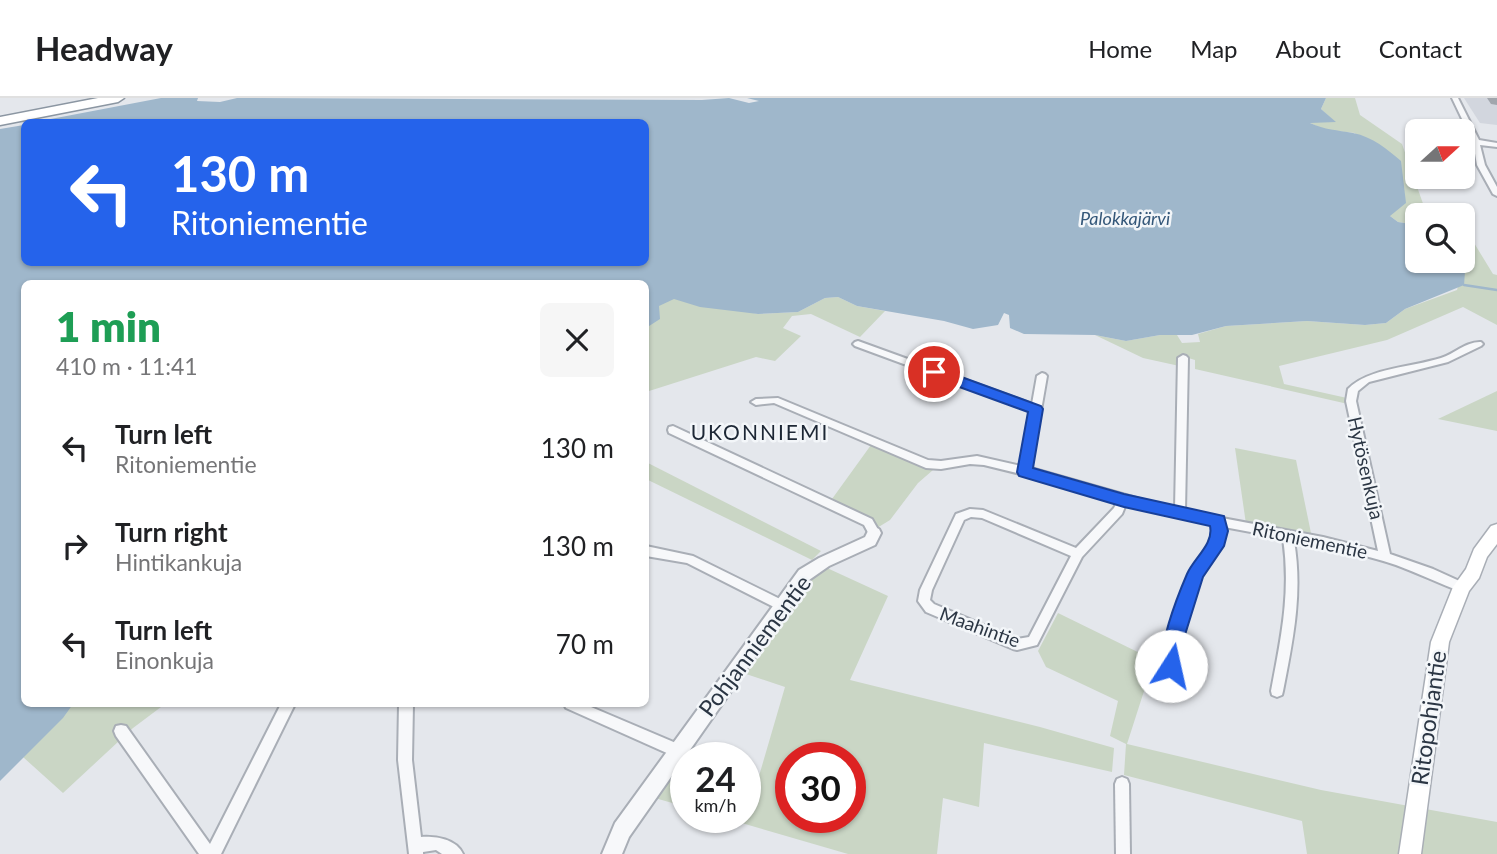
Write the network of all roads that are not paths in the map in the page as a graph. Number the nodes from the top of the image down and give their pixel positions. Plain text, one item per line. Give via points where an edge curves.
1 (96, 98) edge
2 (118, 98) edge
3 (1455, 98) edge
4 (0, 119) edge
5 (1476, 142) junction
6 (1497, 145) edge
7 (1497, 194) edge
8 (1478, 344) dead end
9 (858, 345) dead end
10 (1184, 358) dead end
11 (1042, 376) dead end
12 (756, 402) dead end
13 (1036, 409) junction
14 (673, 430) dead end
15 (1025, 472) junction
16 (1124, 500) junction
17 (1180, 514) junction
18 (1218, 521) junction
19 (1497, 531) edge
20 (874, 533) joint
21 (1288, 536) junction
22 (649, 552) edge
23 (1078, 554) junction
24 (1385, 556) junction
25 (1462, 587) junction
26 (780, 605) junction
27 (1171, 666) dead end
28 (1277, 691) dead end
29 (286, 707) edge
30 (406, 707) edge
31 (578, 707) edge
32 (121, 731) dead end
33 (684, 742) edge
34 (670, 747) edge
35 (670, 762) edge
36 (1122, 784) dead end
37 (416, 850) edge
38 (210, 854) edge
39 (456, 854) edge
40 (612, 854) edge
41 (1123, 854) edge
42 (1410, 854) edge

1 - 4 highway
2 - 4 highway
3 - 5 street
5 - 6 street
5 - 7 street via 1481,165
8 - 24 street, Hytösenkuja via 1445,360 1367,380 1353,389 1351,401
9 - 13 street
10 - 17 street
11 - 13 street
12 - 15 street, Ritoniementie via 775,400 926,464 940,467 980,460
13 - 15 street
14 - 20 street via 868,522
15 - 16 street, Ritoniementie
16 - 17 street, Ritoniementie
16 - 23 street, Maahintie
17 - 18 street, Ritoniementie
18 - 21 street, Ritoniementie
18 - 27 street via 1215,546 1195,575 1169,654
19 - 25 main road, Ritopohjantie
20 - 26 street, Pohjanniementie via 870,541 804,575
21 - 24 street, Ritoniementie
21 - 28 street via 1292,627
22 - 26 street via 689,559
23 - 23 street, Maahintie via 1033,641 1026,645 930,608 924,601 960,517 970,513 983,514
24 - 25 street, Ritoniementie
25 - 42 main road, Ritopohjantie via 1440,642
26 - 33 street, Pohjanniementie
29 - 38 street
30 - 37 street via 405,760
31 - 34 street
32 - 38 street
35 - 40 street, Pohjanniementie via 622,830
36 - 41 street
37 - 39 street via 437,843

